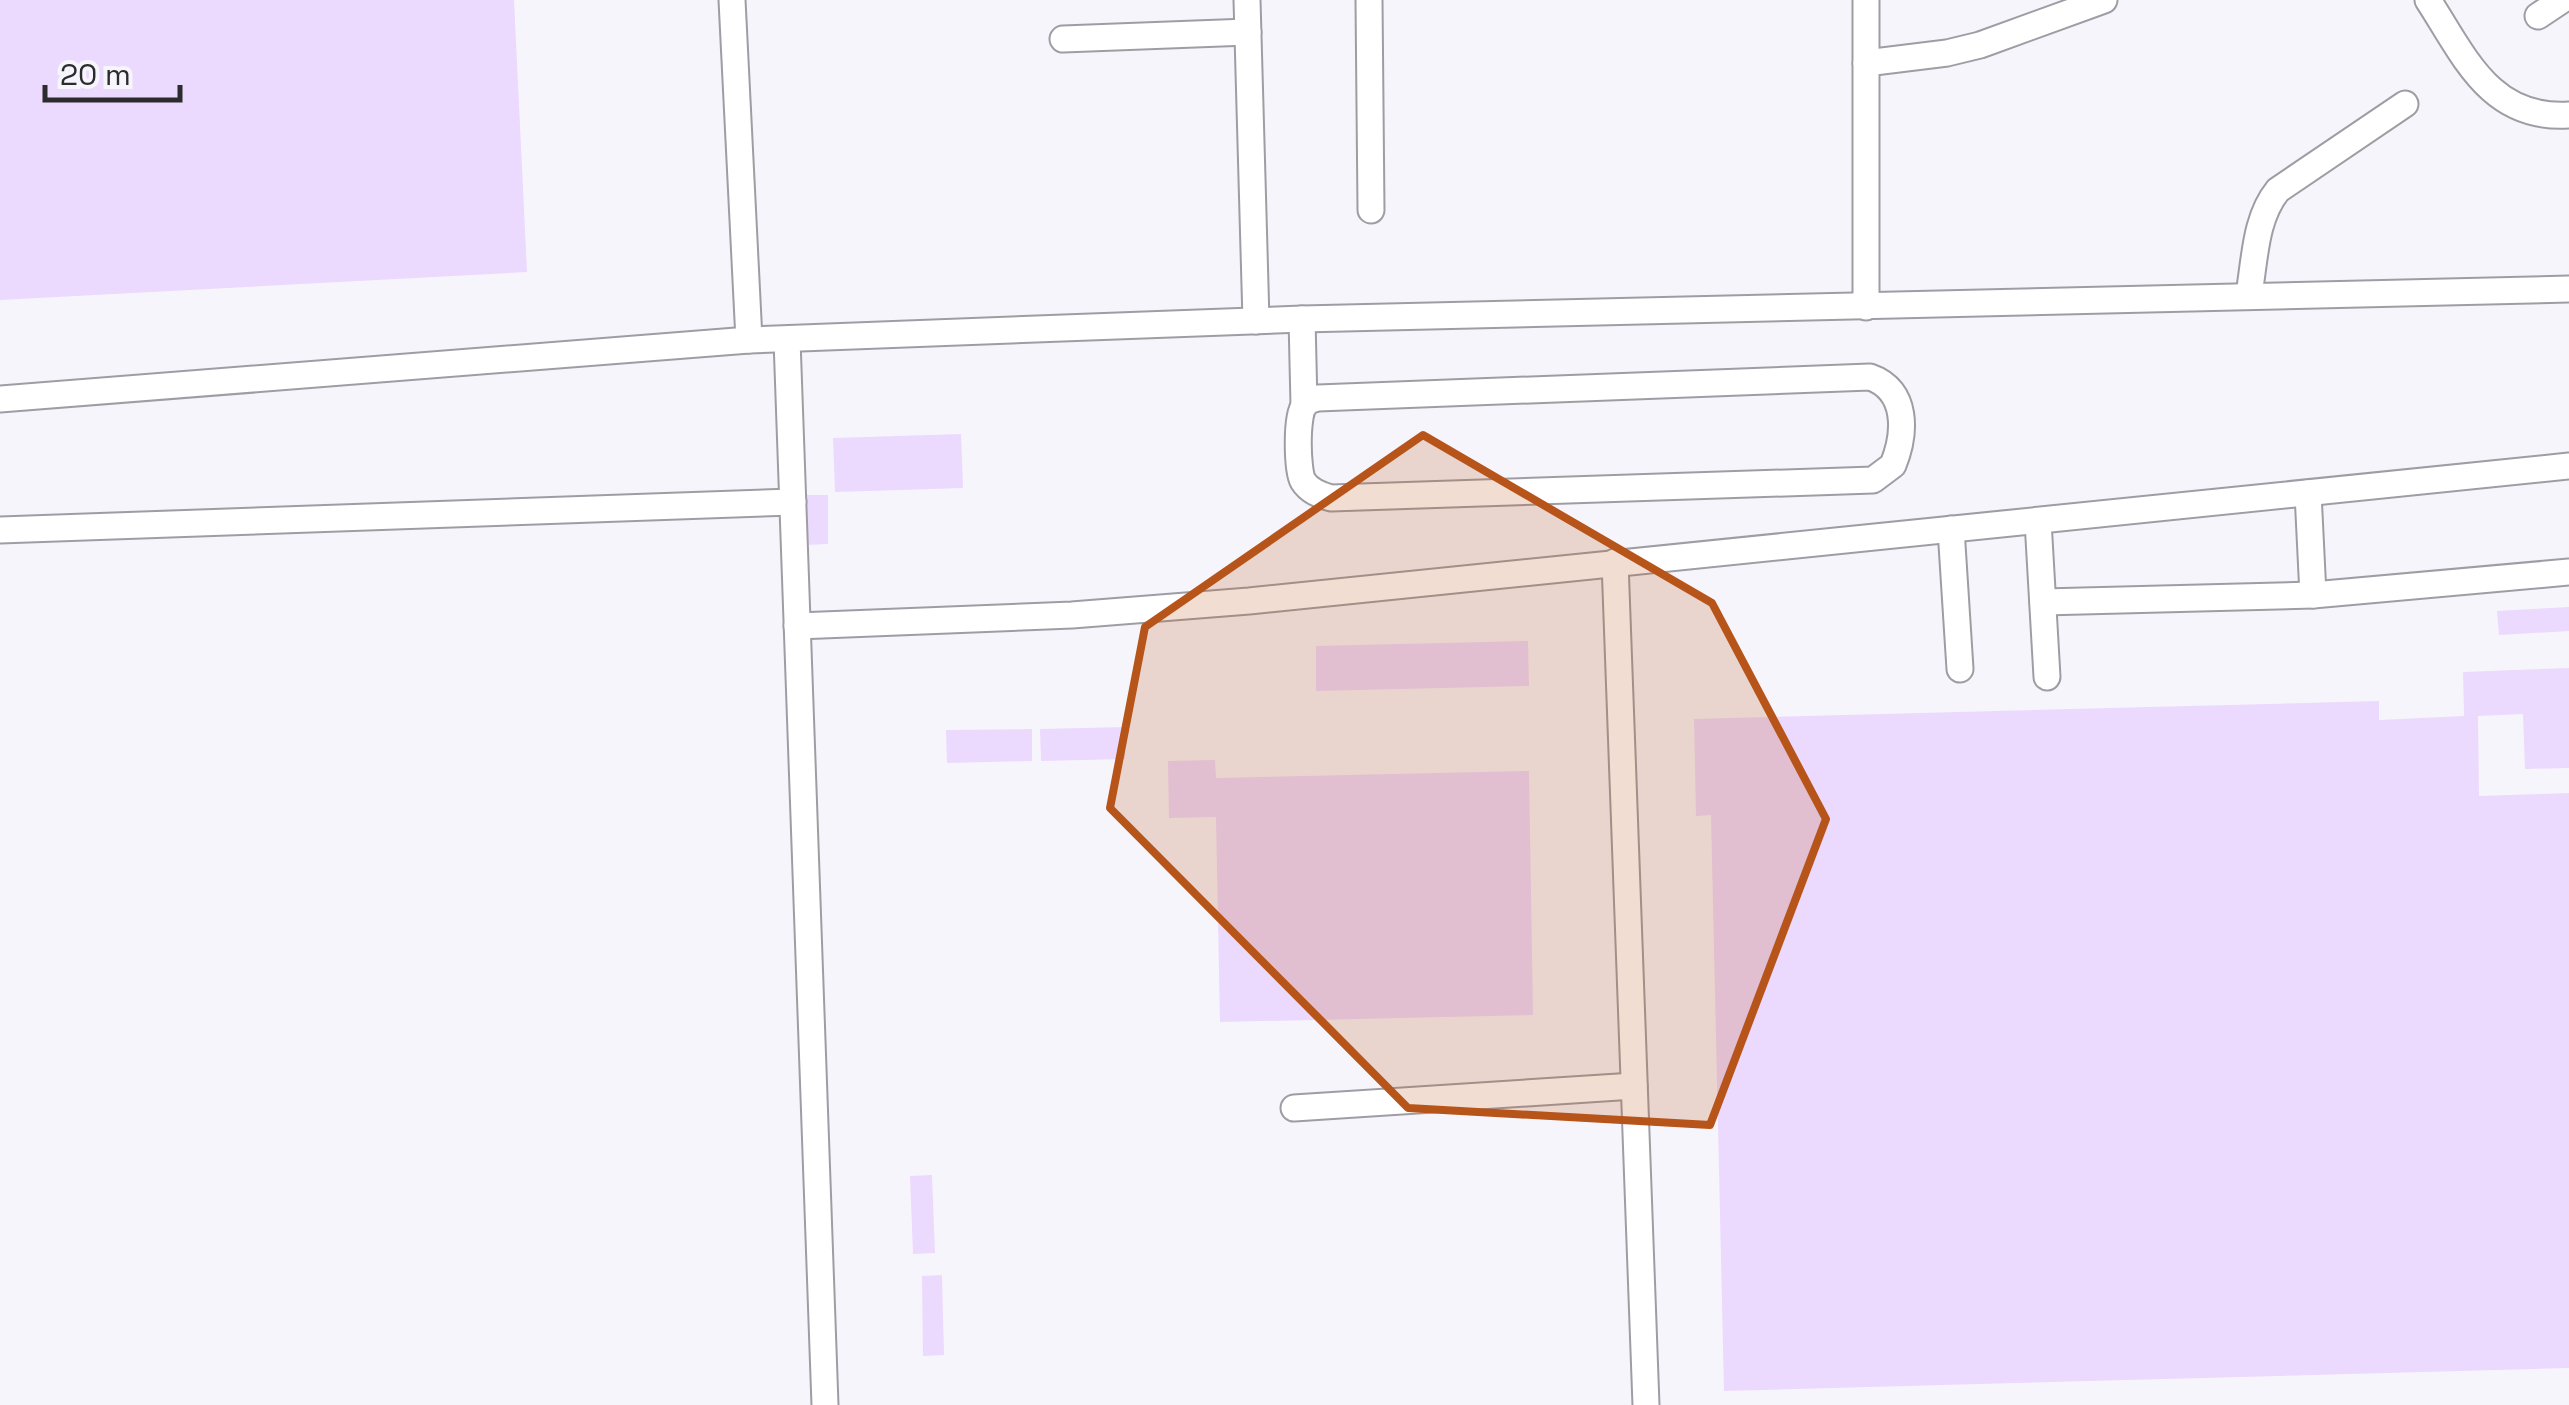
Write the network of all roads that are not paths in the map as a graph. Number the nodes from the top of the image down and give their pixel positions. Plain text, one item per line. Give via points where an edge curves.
1 (732, 0) edge
2 (1247, 0) edge
3 (1369, 0) edge
4 (1866, 0) edge
5 (2104, 0) edge
6 (2428, 0) edge
7 (2562, 0) edge
8 (2538, 16) dead end
9 (1248, 32) junction
10 (1063, 40) dead end
11 (1866, 63) junction
12 (2405, 104) dead end
13 (2569, 115) edge
14 (1371, 210) dead end
15 (2569, 289) edge
16 (2249, 294) junction
17 (1866, 307) junction
18 (1302, 319) junction
19 (1256, 320) junction
20 (749, 340) junction
21 (787, 340) junction
22 (0, 399) edge
23 (1304, 405) junction
24 (2569, 466) edge
25 (2308, 493) junction
26 (793, 502) junction
27 (2038, 520) junction
28 (1951, 529) junction
29 (0, 530) edge
30 (1615, 562) junction
31 (2569, 572) edge
32 (2313, 595) junction
33 (2043, 602) junction
34 (797, 626) junction
35 (1960, 669) dead end
36 (2047, 677) dead end
37 (1634, 1086) junction
38 (1294, 1108) dead end
39 (825, 1405) edge
40 (1646, 1405) edge

1 - 20 lane
2 - 9 lane
3 - 14 lane
4 - 11 lane
5 - 11 lane via 1980,45
6 - 13 lane via 2498,98 2522,110
7 - 8 lane
9 - 10 lane
9 - 19 lane
11 - 17 lane
12 - 16 lane via 2287,181 2270,200
15 - 16 lane
16 - 17 lane
17 - 18 lane
18 - 19 lane
18 - 23 lane
19 - 21 lane
20 - 21 lane
20 - 22 lane
21 - 26 lane
23 - 23 lane via 1301,478 1331,498 1873,480 1893,465 1900,439 1898,400 1870,378 1318,398
24 - 25 lane
25 - 27 lane
25 - 32 lane
26 - 29 lane
26 - 34 lane
27 - 28 lane
27 - 33 lane
28 - 30 lane
28 - 35 lane
30 - 34 lane via 1229,603
30 - 37 lane
31 - 32 lane
32 - 33 lane
33 - 36 lane
34 - 39 lane
37 - 38 lane
37 - 40 lane

